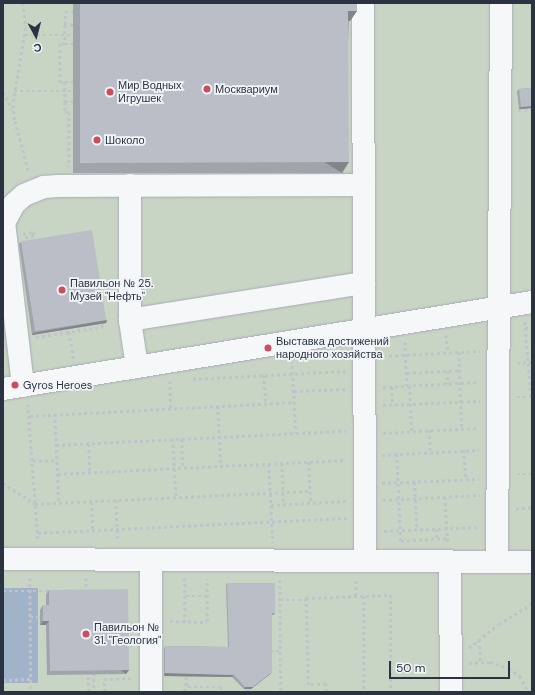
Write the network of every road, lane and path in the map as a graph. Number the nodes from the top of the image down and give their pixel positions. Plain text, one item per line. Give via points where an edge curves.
1 (23, 3) edge
2 (363, 3) edge
3 (501, 3) edge
4 (73, 12) dead end
5 (65, 25) junction
6 (73, 25) dead end
7 (25, 35) junction
8 (65, 35) junction
9 (73, 35) dead end
10 (65, 44) junction
11 (73, 44) dead end
12 (65, 82) junction
13 (73, 82) dead end
14 (14, 91) junction
15 (65, 91) junction
16 (73, 91) dead end
17 (3, 92) edge
18 (65, 102) junction
19 (73, 102) dead end
20 (14, 116) junction
21 (70, 185) junction
22 (130, 185) junction
23 (363, 185) junction
24 (34, 190) junction
25 (3, 223) edge
26 (364, 283) junction
27 (527, 303) edge
28 (499, 308) junction
29 (101, 319) edge
30 (130, 320) junction
31 (68, 322) edge
32 (403, 324) junction
33 (80, 325) edge
34 (532, 327) edge
35 (525, 328) junction
36 (57, 329) edge
37 (35, 330) edge
38 (81, 330) junction
39 (364, 330) junction
40 (69, 332) junction
41 (58, 334) junction
42 (292, 342) junction
43 (499, 350) junction
44 (72, 351) dead end
45 (459, 352) junction
46 (406, 355) junction
47 (137, 367) junction
48 (460, 370) junction
49 (448, 371) junction
50 (172, 374) junction
51 (293, 374) junction
52 (407, 374) junction
53 (264, 375) junction
54 (186, 379) dead end
55 (364, 380) junction
56 (461, 383) junction
57 (448, 384) junction
58 (408, 386) junction
59 (17, 387) edge
60 (392, 387) junction
61 (294, 391) junction
62 (498, 391) junction
63 (531, 397) dead end
64 (295, 402) junction
65 (461, 402) junction
66 (266, 404) junction
67 (411, 404) junction
68 (393, 405) junction
69 (218, 406) junction
70 (171, 408) junction
71 (55, 414) junction
72 (30, 416) junction
73 (498, 427) junction
74 (462, 429) junction
75 (430, 430) junction
76 (412, 431) junction
77 (364, 432) junction
78 (296, 433) junction
79 (220, 437) junction
80 (173, 439) junction
81 (182, 439) junction
82 (89, 444) junction
83 (56, 445) junction
84 (498, 449) junction
85 (464, 450) junction
86 (430, 452) junction
87 (397, 454) junction
88 (364, 457) junction
89 (57, 460) junction
90 (33, 461) junction
91 (309, 462) junction
92 (282, 463) junction
93 (269, 464) junction
94 (221, 466) junction
95 (184, 468) junction
96 (174, 469) junction
97 (90, 473) junction
98 (58, 474) junction
99 (532, 474) edge
100 (466, 479) junction
101 (3, 482) edge
102 (398, 482) junction
103 (414, 482) junction
104 (503, 482) junction
105 (310, 490) junction
106 (283, 492) junction
107 (270, 493) junction
108 (176, 497) junction
109 (445, 497) junction
110 (415, 498) junction
111 (399, 499) junction
112 (116, 500) junction
113 (92, 502) junction
114 (59, 503) junction
115 (311, 503) junction
116 (35, 504) junction
117 (271, 505) junction
118 (284, 505) junction
119 (365, 508) junction
120 (272, 521) junction
121 (497, 526) junction
122 (447, 528) junction
123 (117, 529) junction
124 (437, 529) junction
125 (93, 530) junction
126 (401, 530) junction
127 (417, 530) junction
128 (38, 533) junction
129 (437, 538) junction
130 (447, 538) junction
131 (402, 551) junction
132 (3, 560) edge
133 (34, 560) junction
134 (119, 560) junction
135 (152, 560) junction
136 (196, 561) junction
137 (277, 561) junction
138 (365, 561) junction
139 (449, 562) junction
140 (497, 562) junction
141 (532, 562) edge
142 (356, 584) dead end
143 (58, 590) edge
144 (79, 590) edge
145 (94, 590) edge
146 (3, 591) edge
147 (30, 591) junction
148 (186, 596) junction
149 (206, 596) junction
150 (356, 596) junction
151 (364, 596) junction
152 (280, 600) junction
153 (307, 600) junction
154 (532, 603) edge
155 (30, 617) junction
156 (43, 617) edge
157 (152, 622) junction
158 (186, 622) junction
159 (479, 640) junction
160 (280, 651) junction
161 (270, 652) edge
162 (481, 661) junction
163 (451, 665) junction
164 (88, 673) edge
165 (94, 673) edge
166 (31, 679) junction
167 (132, 679) dead end
168 (3, 680) edge
169 (31, 692) edge
170 (88, 692) edge
171 (94, 692) edge
172 (104, 692) edge
173 (152, 692) edge
174 (184, 692) edge
175 (221, 692) edge
176 (281, 692) edge
177 (326, 692) edge
178 (364, 692) edge
179 (391, 692) edge
180 (451, 692) edge
181 (529, 692) edge

1 - 7 path
2 - 23 lane
3 - 28 lane
4 - 5 path via 65,12
5 - 6 path
5 - 8 path
7 - 8 path
7 - 14 path
8 - 9 path
8 - 10 path
10 - 11 path
10 - 12 path via 60,44 60,82
12 - 13 path
12 - 15 path
14 - 15 path
14 - 20 path
15 - 16 path
15 - 18 path
17 - 20 path
18 - 19 path
18 - 21 path via 65,112 71,112
20 - 24 path
21 - 22 lane
21 - 24 lane
22 - 23 lane
22 - 30 lane
23 - 26 lane
24 - 25 lane via 14,204
25 - 59 lane
26 - 30 lane
26 - 39 lane
27 - 28 lane
27 - 35 path
28 - 32 lane
28 - 43 lane
29 - 38 path via 102,327
30 - 47 lane
31 - 40 path
32 - 39 lane
32 - 46 path
33 - 38 path
34 - 35 path
35 - 63 path
36 - 41 path
37 - 41 path via 36,338
38 - 40 path
39 - 42 lane
39 - 55 lane
40 - 41 path
40 - 44 path
42 - 50 lane
42 - 51 path
43 - 45 path
43 - 62 lane
45 - 46 path
45 - 48 path
46 - 52 path
46 - 55 path
47 - 50 lane
47 - 59 lane
48 - 49 path
48 - 56 path
49 - 52 path
49 - 57 path
50 - 70 path
51 - 53 path
51 - 55 path
51 - 61 path
52 - 58 path
53 - 54 path
53 - 66 path
55 - 60 path
55 - 61 path
55 - 68 path
55 - 77 lane
56 - 57 path
56 - 62 path
56 - 65 path
57 - 58 path
58 - 60 path
58 - 67 path
59 - 72 path
60 - 68 path
61 - 64 path
62 - 65 path
62 - 73 lane
64 - 66 path
64 - 78 path
65 - 67 path
65 - 74 path
66 - 69 path
67 - 68 path
67 - 76 path
69 - 70 path
69 - 79 path
70 - 71 path
71 - 72 path
71 - 83 path
72 - 90 path
73 - 74 path
73 - 84 lane
74 - 75 path
75 - 76 path
75 - 86 path
76 - 77 path
77 - 78 path
77 - 88 lane
78 - 79 path
79 - 81 path
79 - 94 path
80 - 81 path
80 - 82 path
80 - 96 path
81 - 95 path
82 - 83 path
82 - 97 path
83 - 89 path
84 - 85 path
84 - 104 lane
85 - 86 path
85 - 100 path
86 - 87 path
87 - 88 path
87 - 102 path
88 - 91 path
88 - 119 lane
89 - 90 path
89 - 98 path
90 - 116 path
91 - 92 path
91 - 105 path
92 - 93 path
92 - 106 path
93 - 94 path
93 - 107 path
94 - 95 path
95 - 96 path
96 - 97 path
96 - 108 path
97 - 98 path
98 - 114 path
99 - 104 path
100 - 103 path
100 - 104 path
101 - 116 path
102 - 103 path
102 - 111 path
102 - 119 path
103 - 110 path
104 - 109 path
104 - 121 lane
105 - 106 path
105 - 115 path
106 - 107 path
106 - 118 path
107 - 108 path
107 - 117 path
108 - 112 path
109 - 110 path
109 - 122 path
110 - 111 path
110 - 127 path
111 - 119 path
111 - 126 path
112 - 113 path
112 - 123 path
113 - 114 path
113 - 125 path
114 - 116 path
115 - 118 path
115 - 119 path
116 - 128 path
117 - 118 path
117 - 120 path
119 - 120 path
119 - 126 path
119 - 138 lane
120 - 123 path
120 - 137 path
121 - 122 path
121 - 140 lane
122 - 124 path
122 - 130 path
123 - 125 path
123 - 134 path
124 - 127 path
124 - 129 path
125 - 128 path
126 - 127 path
126 - 131 path
128 - 133 path
129 - 130 path
129 - 131 path
130 - 139 path
131 - 138 lane
131 - 139 lane
132 - 133 lane
133 - 134 lane
133 - 147 path
134 - 135 lane
135 - 136 lane
135 - 157 lane
136 - 137 lane
136 - 148 path
136 - 149 path
137 - 138 lane
137 - 152 path
139 - 140 lane
139 - 163 lane
140 - 141 lane
142 - 150 path
143 - 147 path
144 - 145 path
146 - 147 path
147 - 155 path
148 - 149 path
148 - 158 path
149 - 158 path via 207,622
150 - 151 path
150 - 153 path via 306,598
151 - 178 path
151 - 179 path via 391,595
152 - 153 path
152 - 160 path
153 - 177 path via 308,685 326,684
154 - 159 path
155 - 156 path
155 - 166 path
157 - 158 path
157 - 173 lane
159 - 162 path
159 - 163 path
160 - 161 path
160 - 176 path
162 - 163 path
162 - 181 path via 500,664 515,672
163 - 180 lane
164 - 170 path
165 - 171 path
166 - 168 path
166 - 169 path
167 - 172 path via 104,679
174 - 175 path via 186,678 188,687 221,687

